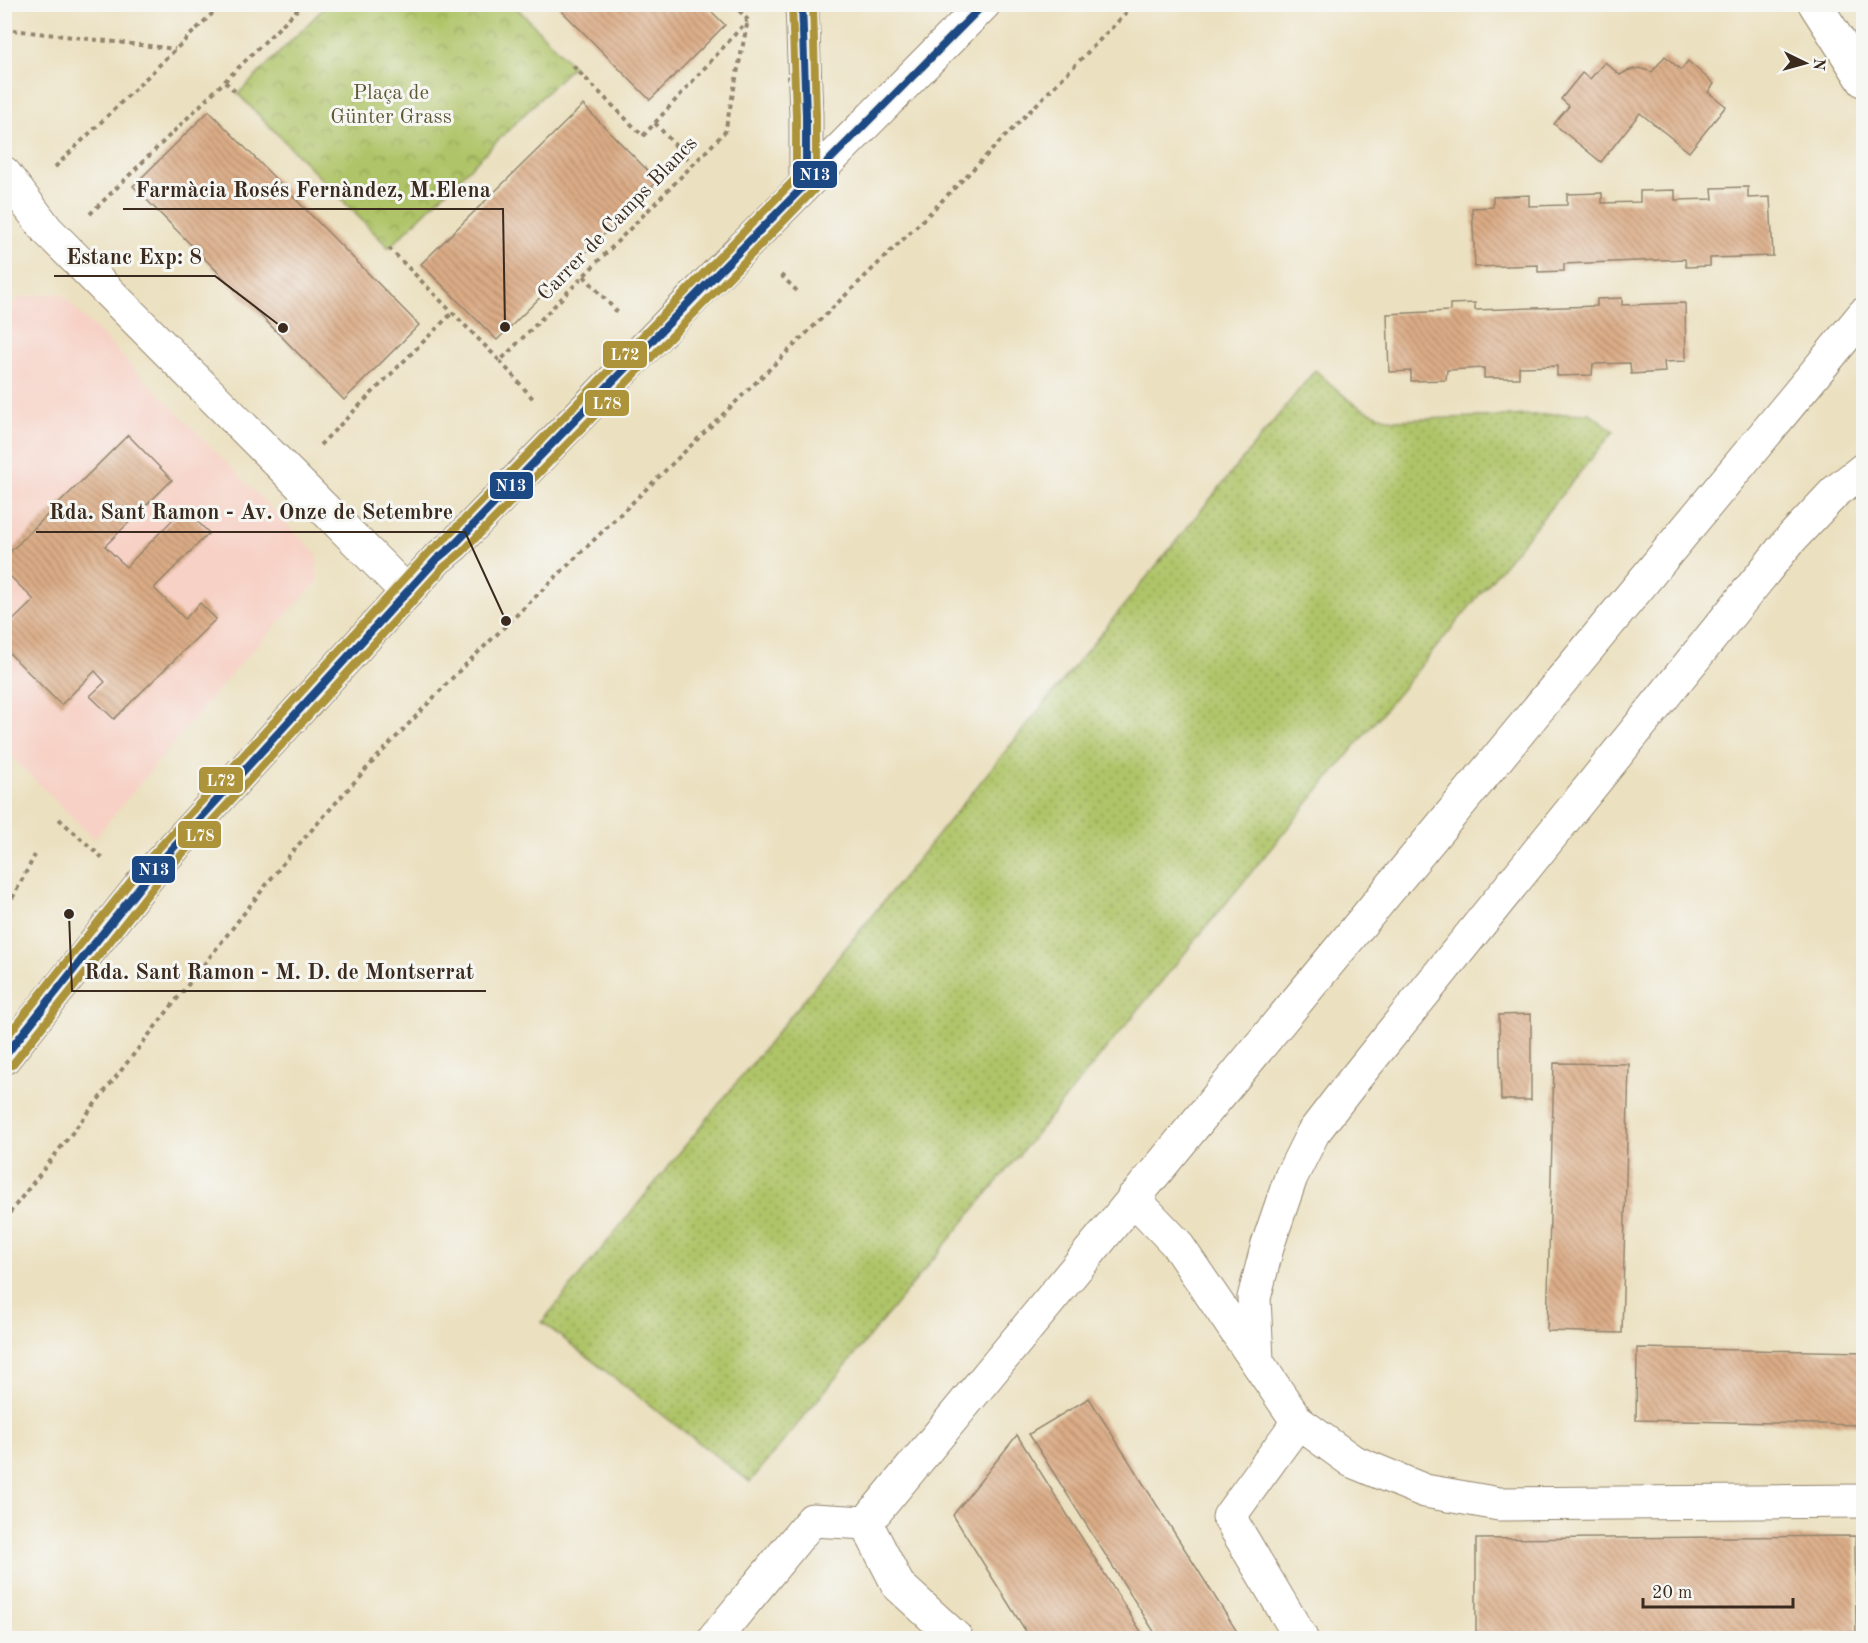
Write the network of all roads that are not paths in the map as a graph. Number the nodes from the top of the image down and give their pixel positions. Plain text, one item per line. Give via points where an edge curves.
1 (802, 4) edge
2 (984, 4) edge
3 (1815, 4) edge
4 (1863, 81) edge
5 (806, 183) junction
6 (14, 185) edge
7 (1863, 314) edge
8 (1863, 469) edge
9 (407, 592) junction
10 (4, 1058) edge
11 (1133, 1198) junction
12 (1257, 1360) junction
13 (1298, 1422) junction
14 (1863, 1501) edge
15 (866, 1523) junction
16 (715, 1638) edge
17 (956, 1638) edge
18 (1301, 1638) edge

1 - 5 street
2 - 5 street
3 - 4 street
5 - 9 street
6 - 9 street via 46,230
7 - 11 street
8 - 12 street via 1835,492 1789,541 1313,1133 1291,1177 1254,1298
9 - 10 street via 154,869
11 - 12 street via 1176,1243
11 - 15 street
12 - 13 street
13 - 14 street via 1352,1461 1425,1491 1499,1504
13 - 18 street via 1229,1517
15 - 16 street via 812,1520
15 - 17 street via 898,1585

